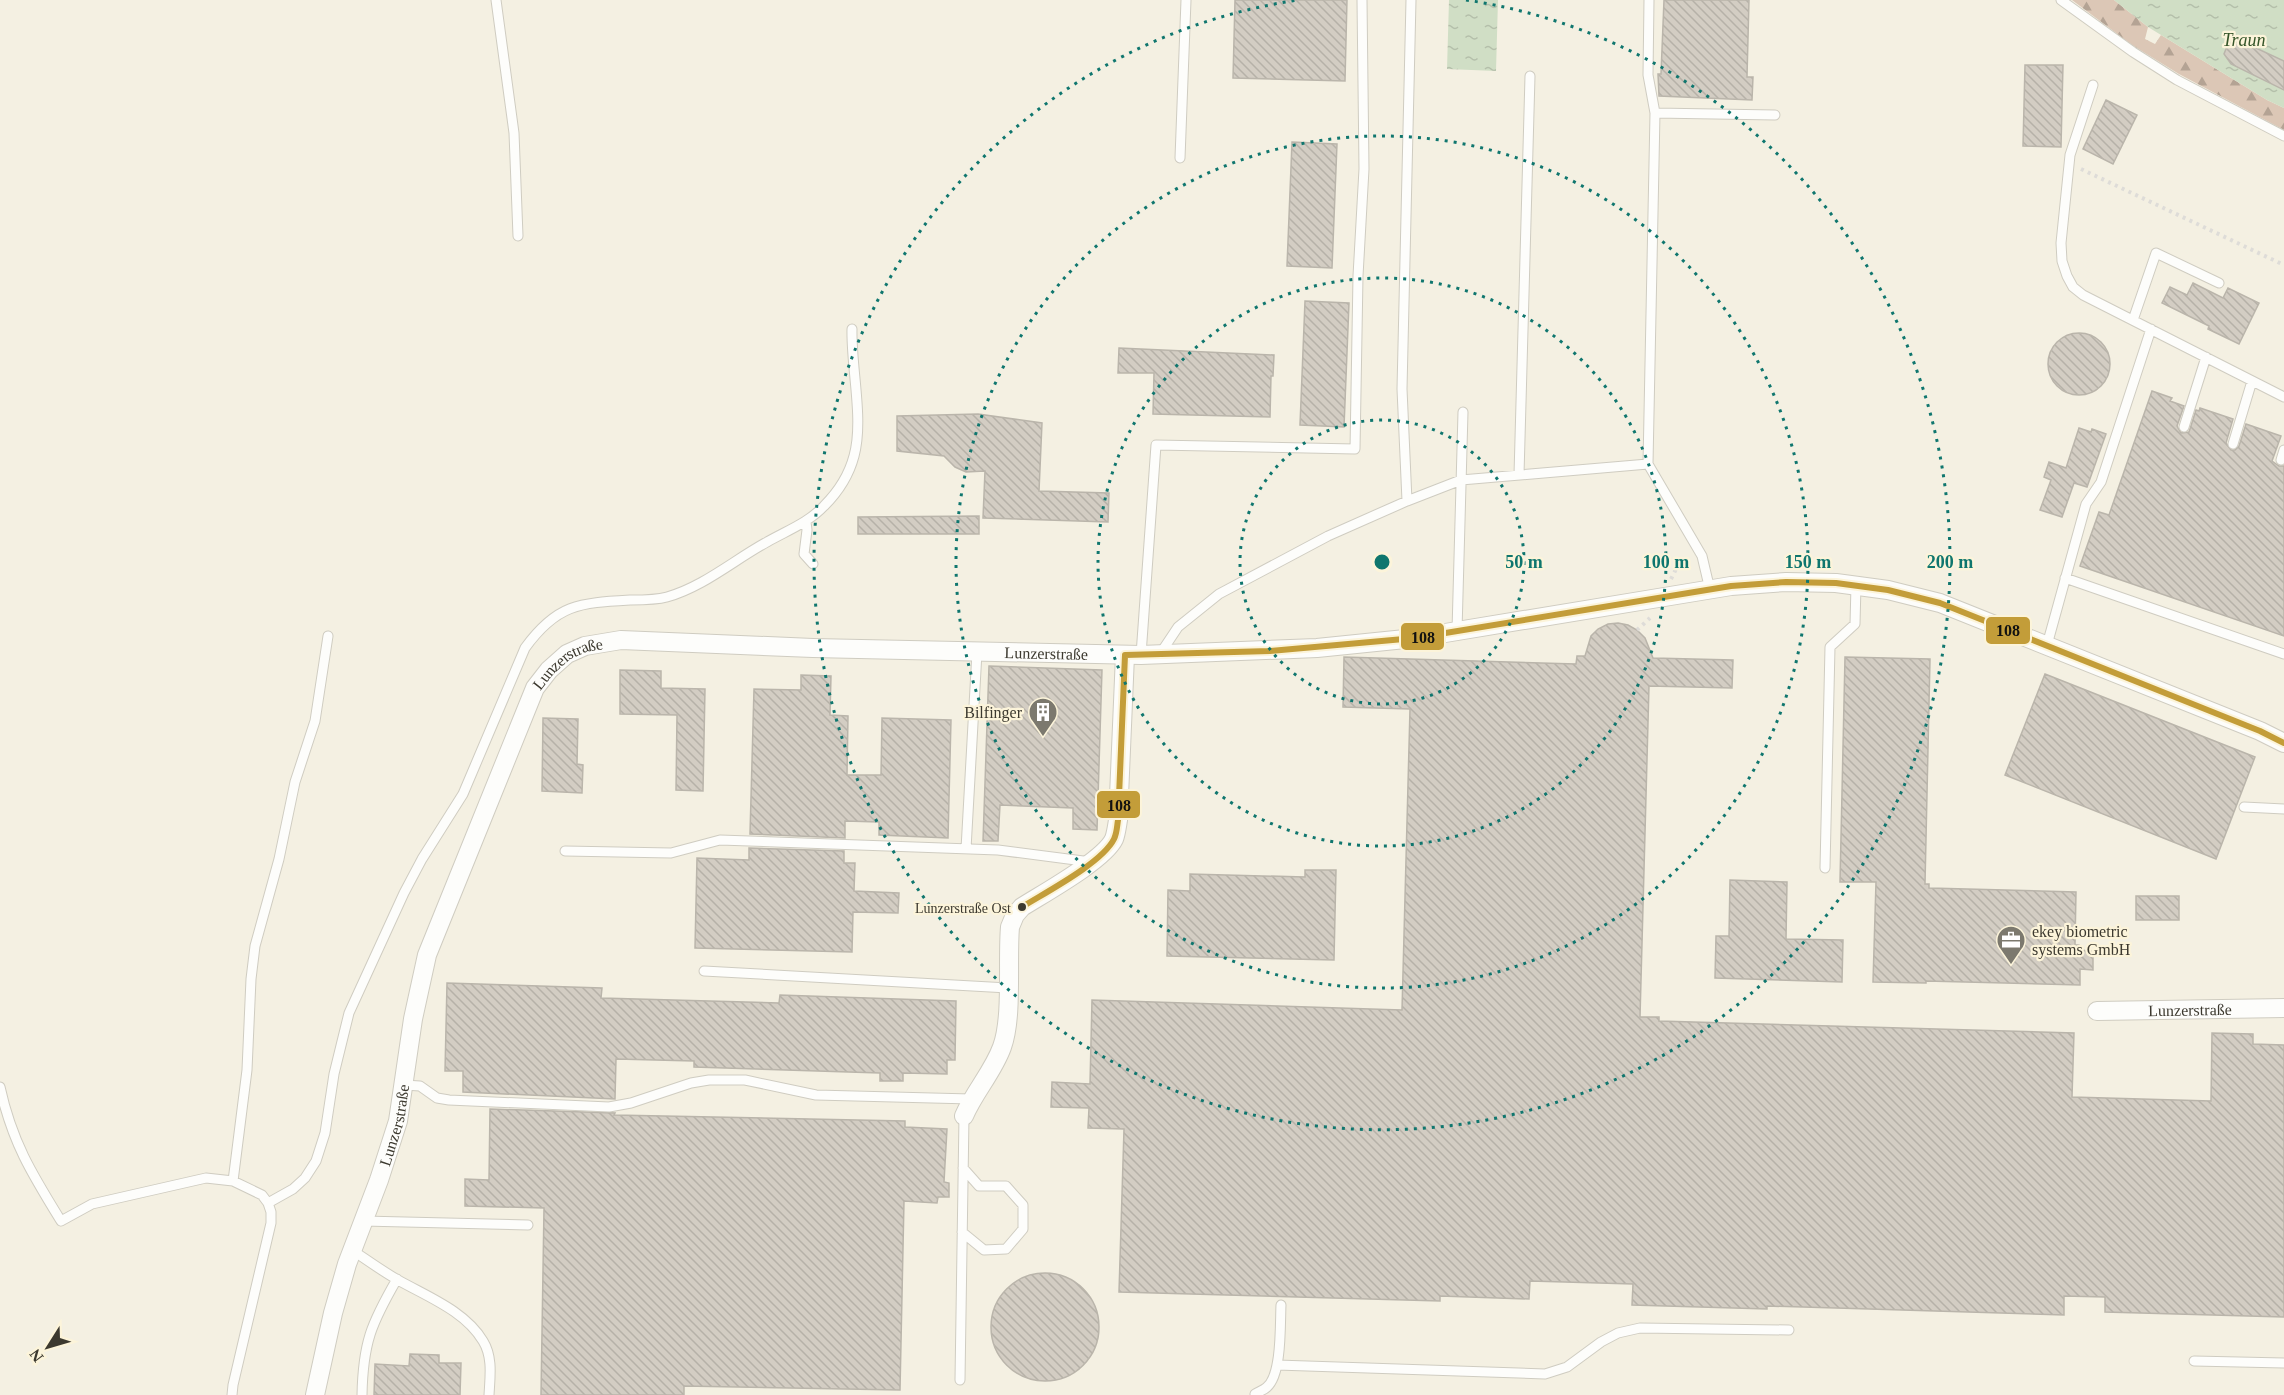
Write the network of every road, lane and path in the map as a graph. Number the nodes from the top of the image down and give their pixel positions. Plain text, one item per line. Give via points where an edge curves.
1 (496, 0) edge
2 (1186, 0) edge
3 (1362, 0) edge
4 (1411, 0) edge
5 (1649, 0) edge
6 (2061, 0) edge
7 (1530, 76) dead end
8 (2093, 85) dead end
9 (1655, 113) junction
10 (1775, 115) dead end
11 (2284, 136) edge
12 (1180, 158) dead end
13 (2069, 163) junction
14 (518, 236) dead end
15 (2284, 265) edge
16 (2219, 283) dead end
17 (2133, 320) junction
18 (852, 329) dead end
19 (2151, 330) junction
20 (2206, 357) junction
21 (2252, 381) junction
22 (2284, 396) edge
23 (1463, 411) dead end
24 (2184, 427) dead end
25 (2233, 444) dead end
26 (2284, 450) edge
27 (2281, 460) dead end
28 (1648, 464) junction
29 (1519, 475) junction
30 (1461, 480) junction
31 (1407, 501) junction
32 (806, 522) junction
33 (813, 564) dead end
34 (2065, 578) junction
35 (1856, 585) junction
36 (1710, 590) junction
37 (1457, 631) junction
38 (328, 636) dead end
39 (2046, 645) junction
40 (977, 652) junction
41 (2284, 654) edge
42 (1133, 655) junction
43 (1160, 655) junction
44 (2284, 742) edge
45 (2244, 807) dead end
46 (2284, 809) edge
47 (966, 849) junction
48 (565, 851) dead end
49 (1091, 862) junction
50 (1825, 868) dead end
51 (704, 971) dead end
52 (1008, 988) junction
53 (2284, 1008) edge
54 (2097, 1011) dead end
55 (404, 1085) junction
56 (0, 1087) edge
57 (968, 1108) junction
58 (963, 1168) junction
59 (233, 1181) junction
60 (268, 1203) junction
61 (363, 1221) junction
62 (528, 1224) dead end
63 (962, 1232) junction
64 (352, 1250) junction
65 (397, 1279) junction
66 (1281, 1305) dead end
67 (1789, 1330) dead end
68 (2194, 1361) dead end
69 (2284, 1363) edge
70 (1277, 1365) junction
71 (960, 1380) dead end
72 (1255, 1394) edge
73 (232, 1395) edge
74 (315, 1395) edge
75 (362, 1395) edge
76 (489, 1395) edge

1 - 14 lane via 514,133
2 - 12 lane
3 - 42 lane via 1364,169 1355,449 1156,444
4 - 31 lane via 1402,389
5 - 9 lane via 1648,75
6 - 11 lane via 2177,80
7 - 29 lane
8 - 13 lane
9 - 10 lane
9 - 28 lane
13 - 15 path
13 - 17 lane via 2061,243 2067,276 2082,295
16 - 17 lane via 2156,253
17 - 19 lane
18 - 32 lane via 855,454 837,492
19 - 20 lane
19 - 34 lane via 2100,482 2086,504
20 - 21 lane
20 - 24 lane
21 - 22 lane
21 - 25 lane
23 - 30 lane
26 - 27 lane
28 - 29 lane
28 - 36 lane via 1702,556
29 - 30 lane
30 - 31 lane
30 - 37 lane
31 - 43 lane via 1328,536 1220,594 1178,627
32 - 33 lane via 804,554
32 - 60 lane via 666,597 568,608 537,631 513,674 463,794 413,876 349,1013 316,1161 293,1189
34 - 39 lane
34 - 41 lane
35 - 36 street, Lunzerstraße via 1786,582
35 - 39 street, Lunzerstraße via 1940,603
35 - 50 lane via 1855,624 1830,647
36 - 37 street, Lunzerstraße
37 - 43 street, Lunzerstraße via 1317,648
38 - 59 lane via 315,721 295,782 255,946 247,1070
39 - 44 street, Lunzerstraße
40 - 42 street, Lunzerstraße
40 - 47 lane
40 - 55 street, Lunzerstraße via 621,640 585,646 567,654 549,670 527,704 427,955
42 - 43 street, Lunzerstraße
42 - 49 street via 1115,838
45 - 46 lane
47 - 48 lane via 720,840 671,853
47 - 49 lane
49 - 52 street via 1015,915 1010,927
51 - 52 lane
52 - 57 street via 1003,1046
53 - 54 street, Lunzerstraße
55 - 57 lane via 420,1086 437,1098 449,1100 609,1107 691,1083 746,1080 816,1095
55 - 61 street, Lunzerstraße via 398,1121
56 - 59 lane via 16,1142 61,1221 92,1204 206,1178
57 - 58 lane
58 - 63 lane
58 - 63 lane via 979,1186 1006,1186 1023,1205 1023,1229 1006,1249 984,1250
59 - 60 lane via 262,1195
60 - 73 lane via 271,1223
61 - 62 lane
61 - 64 street, Lunzerstraße
63 - 71 lane
64 - 65 lane
64 - 74 street, Lunzerstraße via 333,1312
65 - 75 lane via 367,1340
65 - 76 lane via 440,1302 474,1329 484,1342 491,1366
66 - 70 lane
67 - 70 lane via 1640,1328 1618,1332 1567,1366 1545,1374
68 - 69 lane
70 - 72 lane via 1274,1378

